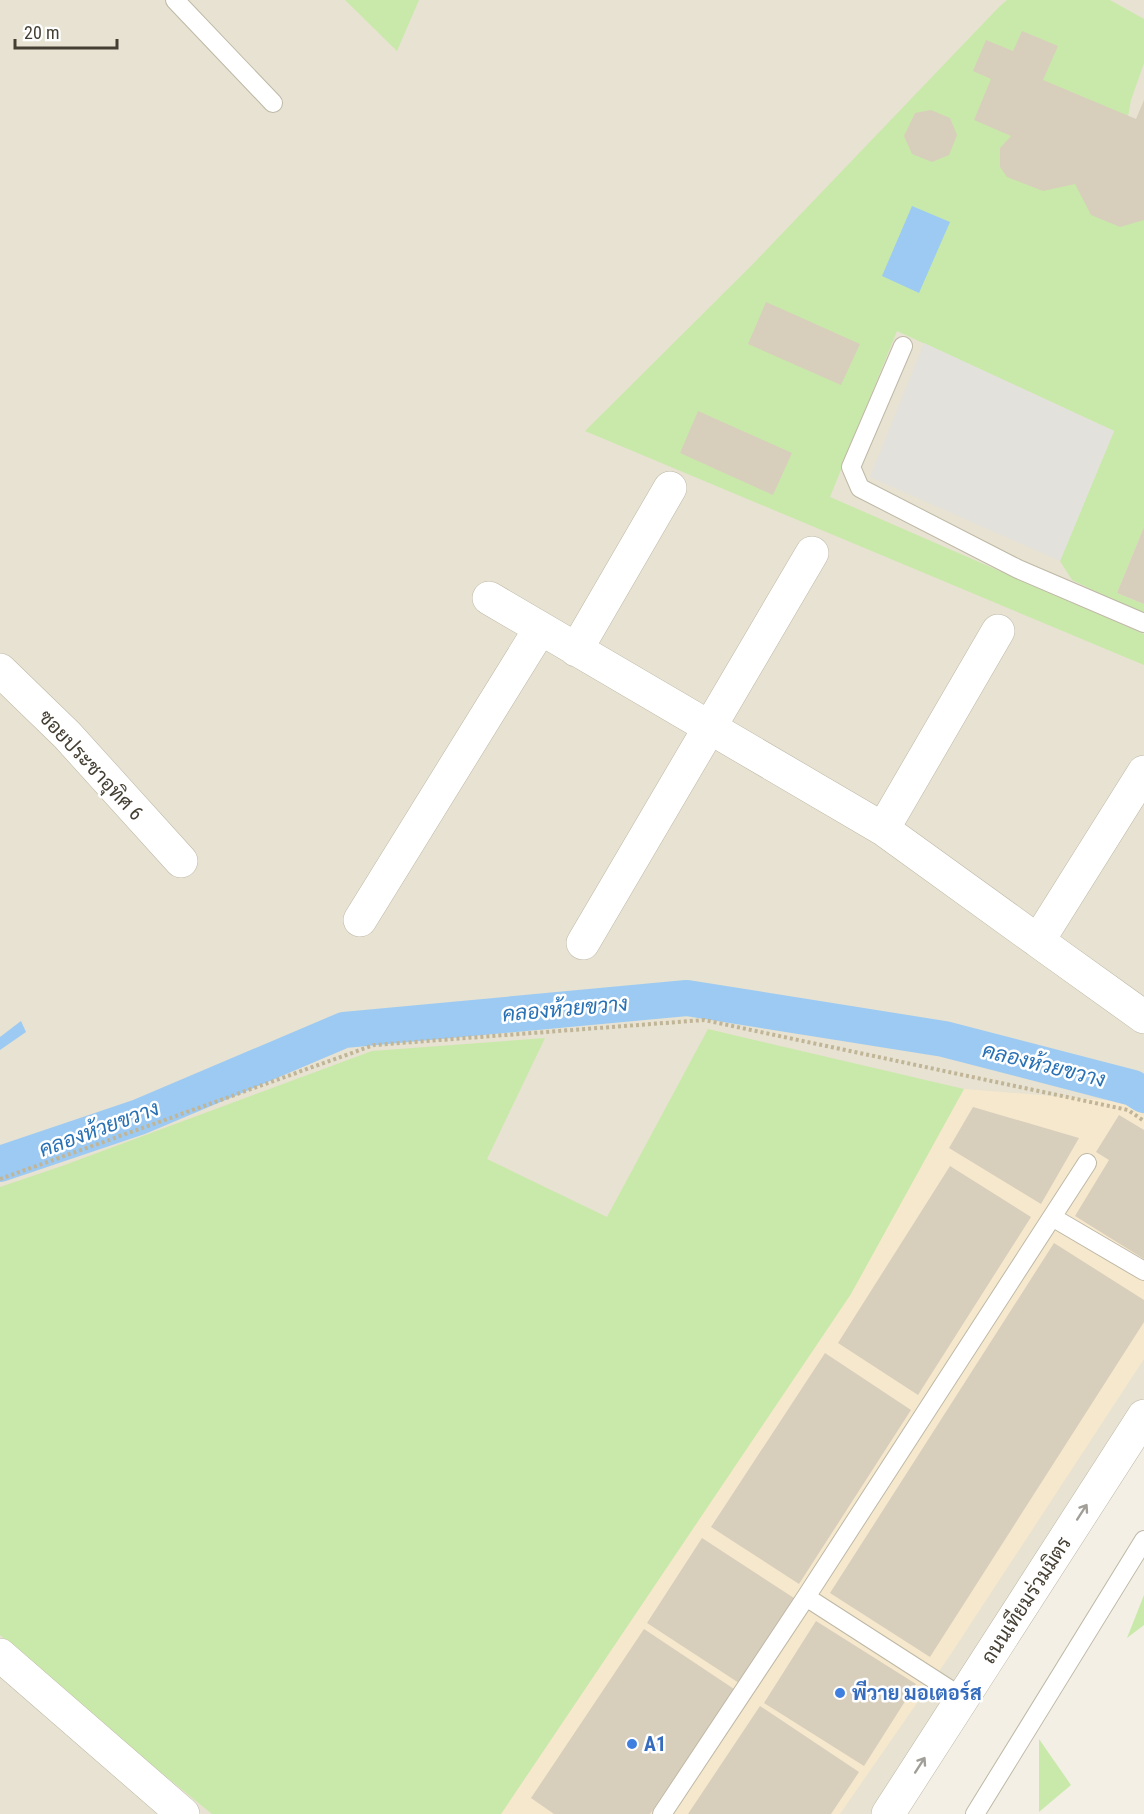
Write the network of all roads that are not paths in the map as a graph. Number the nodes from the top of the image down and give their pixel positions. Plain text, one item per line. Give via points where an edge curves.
1 (175, 0) edge
2 (273, 103) dead end
3 (903, 346) dead end
4 (670, 488) dead end
5 (812, 553) dead end
6 (489, 598) dead end
7 (1144, 623) edge
8 (540, 629) junction
9 (998, 631) dead end
10 (576, 650) junction
11 (0, 670) edge
12 (710, 728) junction
13 (1144, 772) edge
14 (883, 829) junction
15 (181, 861) dead end
16 (360, 920) dead end
17 (1038, 941) junction
18 (583, 943) dead end
19 (1144, 1017) edge
20 (1087, 1163) dead end
21 (1052, 1217) junction
22 (1144, 1271) edge
23 (1144, 1416) edge
24 (1144, 1540) edge
25 (806, 1597) junction
26 (0, 1655) edge
27 (963, 1698) junction
28 (183, 1814) edge
29 (662, 1814) edge
30 (888, 1814) edge
31 (975, 1814) edge

1 - 2 lane
3 - 7 lane via 851,467 860,488 1018,569
4 - 10 street
5 - 12 street
6 - 8 street
8 - 10 street
8 - 16 street
9 - 14 street
10 - 12 street
11 - 15 street, ซอยประชาอุทิศ 6 via 67,735
12 - 14 street
12 - 18 street
13 - 17 street
14 - 17 street
17 - 19 street
20 - 21 lane
21 - 22 lane
21 - 25 lane
27 -> 23 street, ถนนเทียมร่วมมิตร
24 - 31 lane
25 - 27 lane
25 - 29 lane
26 - 28 street
30 -> 27 street, ถนนเทียมร่วมมิตร

